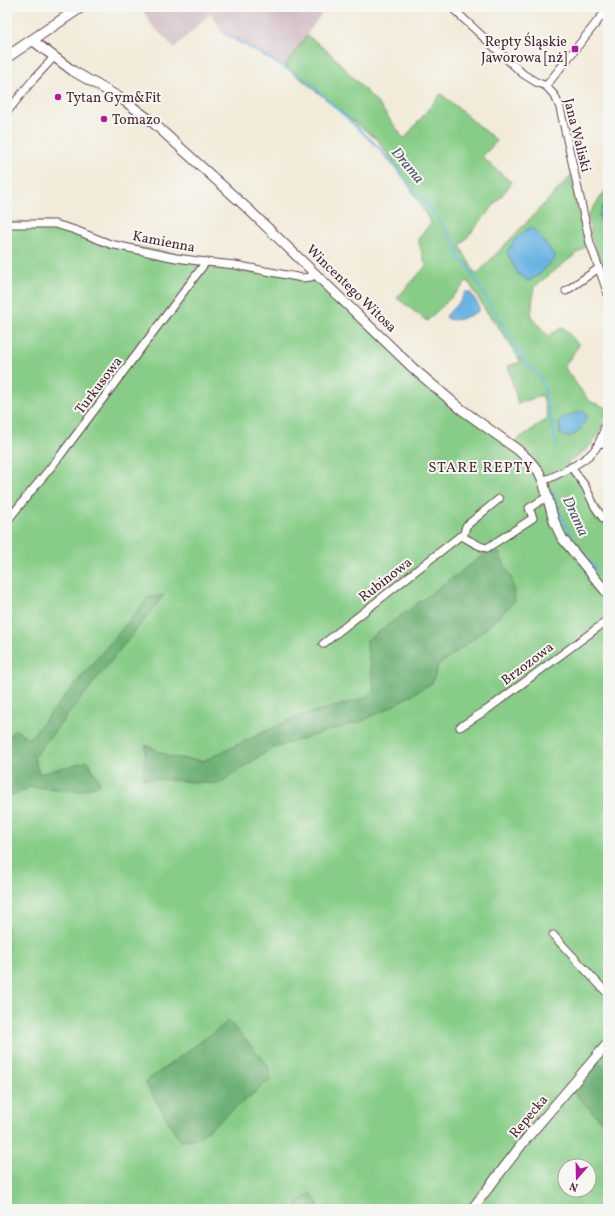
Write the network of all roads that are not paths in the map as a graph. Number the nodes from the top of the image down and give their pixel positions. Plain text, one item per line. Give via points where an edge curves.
1 (81, 7) edge
2 (451, 7) edge
3 (608, 8) edge
4 (32, 40) junction
5 (7, 57) edge
6 (54, 57) junction
7 (546, 86) junction
8 (7, 112) edge
9 (7, 224) edge
10 (206, 262) junction
11 (599, 268) junction
12 (316, 273) junction
13 (566, 291) dead end
14 (608, 294) edge
15 (608, 416) edge
16 (599, 443) junction
17 (608, 444) edge
18 (571, 467) junction
19 (543, 481) junction
20 (547, 496) junction
21 (499, 499) dead end
22 (7, 521) edge
23 (608, 525) edge
24 (463, 537) junction
25 (608, 594) edge
26 (608, 620) edge
27 (323, 644) dead end
28 (460, 727) dead end
29 (553, 935) dead end
30 (608, 994) edge
31 (608, 1044) edge
32 (472, 1209) edge

1 - 4 main road
2 - 7 street, Jana Waliski via 523,74
3 - 7 street
4 - 5 main road
4 - 6 street, Wincentego Witosa
6 - 8 street
6 - 12 street, Wincentego Witosa via 150,120
7 - 11 street, Jana Waliski via 555,96 560,108 590,243
9 - 10 street, Kamienna via 55,224 110,244
10 - 12 street, Kamienna via 302,278 311,278
10 - 22 street, Turkusowa via 60,456
11 - 13 street
11 - 14 street, Jana Waliski
12 - 19 street, Wincentego Witosa via 424,378 461,409 518,450 539,472
15 - 16 street
16 - 17 street
16 - 18 street via 595,450
18 - 19 street
18 - 23 street via 586,486 595,507
19 - 20 street, Wincentego Witosa
20 - 24 street via 529,508 533,518 487,548
20 - 25 street, Wincentego Witosa via 562,538
21 - 24 street, Rubinowa via 466,526
24 - 27 street, Rubinowa via 460,536
26 - 28 street, Brzozowa
29 - 30 street
31 - 32 street, Repecka via 526,1139

